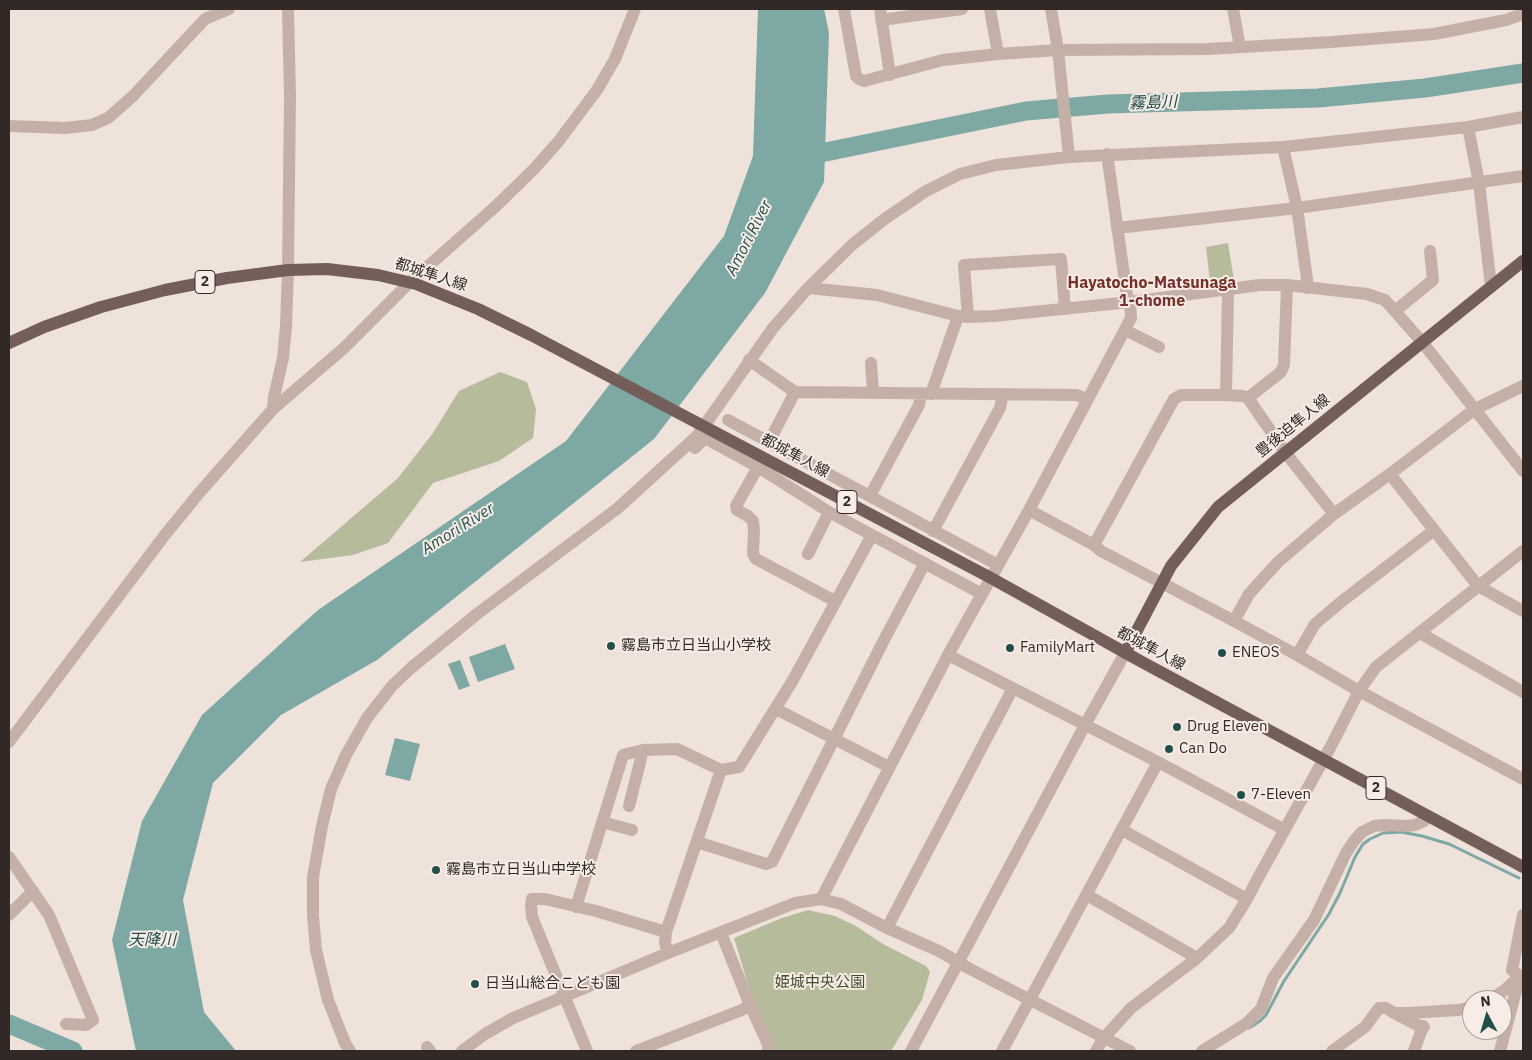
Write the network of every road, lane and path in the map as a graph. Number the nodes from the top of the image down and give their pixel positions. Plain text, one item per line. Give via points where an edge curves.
1 (229, 9) edge
2 (288, 9) edge
3 (635, 9) edge
4 (844, 9) edge
5 (962, 9) edge
6 (990, 9) edge
7 (1051, 9) edge
8 (1233, 9) edge
9 (880, 14) edge
10 (1523, 14) edge
11 (1240, 47) junction
12 (1058, 52) junction
13 (998, 54) junction
14 (890, 75) junction
15 (1523, 117) edge
16 (9, 126) edge
17 (1468, 127) junction
18 (1283, 147) junction
19 (1068, 154) junction
20 (1107, 154) junction
21 (1523, 176) edge
22 (1479, 183) junction
23 (1297, 208) junction
24 (1117, 228) junction
25 (1430, 251) dead end
26 (1523, 261) edge
27 (288, 270) junction
28 (412, 284) junction
29 (1287, 285) junction
30 (1492, 286) junction
31 (808, 288) junction
32 (1307, 288) junction
33 (1228, 290) junction
34 (1130, 302) junction
35 (1065, 309) junction
36 (1395, 311) junction
37 (963, 316) junction
38 (1124, 330) junction
39 (9, 343) edge
40 (1422, 343) junction
41 (1159, 347) dead end
42 (749, 360) junction
43 (871, 363) dead end
44 (1523, 386) edge
45 (795, 392) junction
46 (873, 392) junction
47 (926, 394) junction
48 (1003, 394) junction
49 (1226, 395) junction
50 (1248, 398) junction
51 (1087, 399) junction
52 (273, 409) junction
53 (1475, 409) junction
54 (728, 420) dead end
55 (701, 425) junction
56 (769, 442) junction
57 (1285, 452) junction
58 (758, 467) junction
59 (1523, 471) edge
60 (658, 472) junction
61 (1390, 474) junction
62 (870, 496) junction
63 (1029, 510) junction
64 (829, 512) junction
65 (1334, 514) junction
66 (933, 530) junction
67 (1433, 531) junction
68 (872, 535) junction
69 (1094, 545) junction
70 (1523, 551) edge
71 (808, 554) dead end
72 (925, 563) junction
73 (998, 565) junction
74 (991, 578) junction
75 (1162, 582) junction
76 (1478, 586) junction
77 (982, 594) junction
78 (835, 600) junction
79 (1523, 611) edge
80 (1234, 620) junction
81 (1420, 632) junction
82 (1125, 653) junction
83 (948, 655) junction
84 (1297, 655) junction
85 (1013, 688) junction
86 (1359, 691) junction
87 (1523, 692) edge
88 (776, 709) junction
89 (1085, 725) junction
90 (835, 739) junction
91 (9, 742) edge
92 (643, 750) junction
93 (1323, 760) junction
94 (1158, 762) junction
95 (889, 767) junction
96 (721, 770) junction
97 (1523, 779) edge
98 (629, 806) dead end
99 (1428, 816) junction
100 (602, 822) junction
101 (632, 830) dead end
102 (1122, 830) junction
103 (1285, 830) junction
104 (697, 842) junction
105 (9, 859) edge
106 (1523, 867) edge
107 (33, 891) junction
108 (1087, 895) junction
109 (821, 899) junction
110 (1247, 899) junction
111 (576, 907) junction
112 (9, 915) edge
113 (1523, 915) edge
114 (887, 928) junction
115 (666, 932) junction
116 (722, 933) junction
117 (668, 954) junction
118 (1196, 959) junction
119 (958, 962) junction
120 (1522, 977) edge
121 (1505, 990) edge
122 (564, 997) junction
123 (1030, 1000) junction
124 (750, 1005) junction
125 (1462, 1009) edge
126 (1394, 1013) junction
127 (66, 1024) dead end
128 (1103, 1039) junction
129 (350, 1051) edge
130 (462, 1051) edge
131 (587, 1051) edge
132 (636, 1051) edge
133 (769, 1051) edge
134 (911, 1051) edge
135 (1002, 1051) edge
136 (1096, 1051) edge
137 (1130, 1051) edge
138 (1202, 1051) edge
139 (1332, 1051) edge
140 (1414, 1051) edge
141 (1500, 1051) edge

1 - 16 street via 205,19 108,118 92,125 65,128
2 - 27 street
3 - 28 street via 615,58 597,90 558,142 495,207
4 - 14 street via 857,78 866,81
5 - 9 street
6 - 13 street
7 - 12 street
8 - 11 street
9 - 14 street
10 - 11 street via 1434,34
11 - 12 street
12 - 13 street
12 - 19 street
13 - 14 street via 943,60
15 - 17 street
17 - 18 street
17 - 22 street
18 - 20 street
18 - 23 street
19 - 20 street
19 - 31 street via 960,174 926,190 866,234
20 - 24 street
21 - 22 street
22 - 23 street
22 - 30 street
23 - 24 street
23 - 32 street
24 - 34 street
25 - 36 street via 1433,280
26 - 30 main road, 豊後迫隼人線
27 - 28 main road, 都城隼人線 / 2 via 354,271
27 - 39 main road, 都城隼人線 / 2 via 164,290 110,304
27 - 52 street via 283,358
28 - 52 street
28 - 55 main road, 都城隼人線 / 2 via 504,321
29 - 32 street
29 - 33 street
29 - 50 street via 1282,372
30 - 40 main road, 豊後迫隼人線
31 - 37 street via 877,295
31 - 42 street
32 - 36 street via 1367,294 1385,300
33 - 34 street
33 - 49 street
34 - 35 street
34 - 38 street via 1131,318
35 - 37 street
35 - 37 street via 1061,259 964,265
36 - 40 street
37 - 47 street
38 - 41 street
38 - 51 street
40 - 53 street
40 - 57 main road, 豊後迫隼人線
42 - 45 street
42 - 55 street
43 - 46 street
44 - 53 street
45 - 46 street
45 - 56 street
46 - 47 street
47 - 48 street
47 - 62 street
48 - 51 street via 1078,395
48 - 66 street via 1000,408
49 - 50 street
49 - 69 street via 1174,399
50 - 57 street
51 - 63 street
52 - 91 street via 164,536
53 - 59 street
53 - 61 street
54 - 56 street
55 - 60 street via 697,436
55 - 74 main road, 都城隼人線 / 2
56 - 62 street
57 - 65 street
57 - 75 main road, 豊後迫隼人線 via 1218,507
58 - 60 street via 705,438 664,478
58 - 64 street
58 - 78 street via 736,506 752,521 753,554 756,559
60 - 129 street via 618,508 476,614 411,668 367,718 346,755 331,789 322,826 313,877 313,916 316,950 328,1000
61 - 65 street
61 - 67 street
62 - 66 street
63 - 69 street
63 - 73 street
64 - 68 street
64 - 71 street
65 - 80 street via 1278,562 1250,594
66 - 73 street
67 - 76 street
67 - 84 street via 1314,624
68 - 72 street
68 - 78 street
69 - 75 street
70 - 76 street
72 - 77 street
72 - 90 street
73 - 74 street
74 - 77 street
74 - 82 main road, 都城隼人線 / 2
75 - 80 street
75 - 82 main road, 豊後迫隼人線
76 - 79 street
76 - 81 street
77 - 83 street
78 - 88 street
80 - 84 street
81 - 86 street via 1376,667
81 - 87 street
82 - 89 street
82 - 93 main road, 都城隼人線 / 2
83 - 85 street
83 - 95 street
84 - 86 street
85 - 89 street
85 - 114 street
86 - 93 street
86 - 97 street
88 - 90 street
88 - 96 street via 739,767
89 - 94 street
89 - 119 street
90 - 95 street
90 - 104 street via 772,862 766,864
92 - 96 street via 677,749
92 - 98 street
92 - 100 street via 623,755
93 - 99 main road, 都城隼人線 / 2
93 - 103 street
94 - 102 street
94 - 103 street
95 - 109 street
96 - 104 street
99 - 106 main road, 都城隼人線 / 2
99 - 138 street via 1415,825 1386,824 1362,832 1346,853 1314,920 1273,978 1261,1009 1247,1023
100 - 101 street
100 - 111 street
102 - 108 street
102 - 110 street
103 - 110 street
104 - 115 street
105 - 107 street
107 - 112 street
107 - 127 street via 49,915 93,1020 86,1025
108 - 118 street
108 - 123 street
109 - 114 street via 841,904
109 - 116 street via 795,903
110 - 118 street via 1229,928
111 - 115 street
111 - 122 street via 545,899 532,899 531,905 532,917
113 - 120 street via 1512,970
114 - 119 street
115 - 117 street
116 - 117 street
116 - 124 street
117 - 122 street
118 - 128 street via 1131,1008
119 - 123 street
119 - 134 street
120 - 121 street
120 - 141 street
122 - 130 street via 513,1018
122 - 131 street
123 - 128 street
123 - 135 street
124 - 132 street
124 - 133 street
125 - 126 street
126 - 139 street via 1379,1008 1365,1027
126 - 140 street via 1424,1027
128 - 136 street
128 - 137 street

